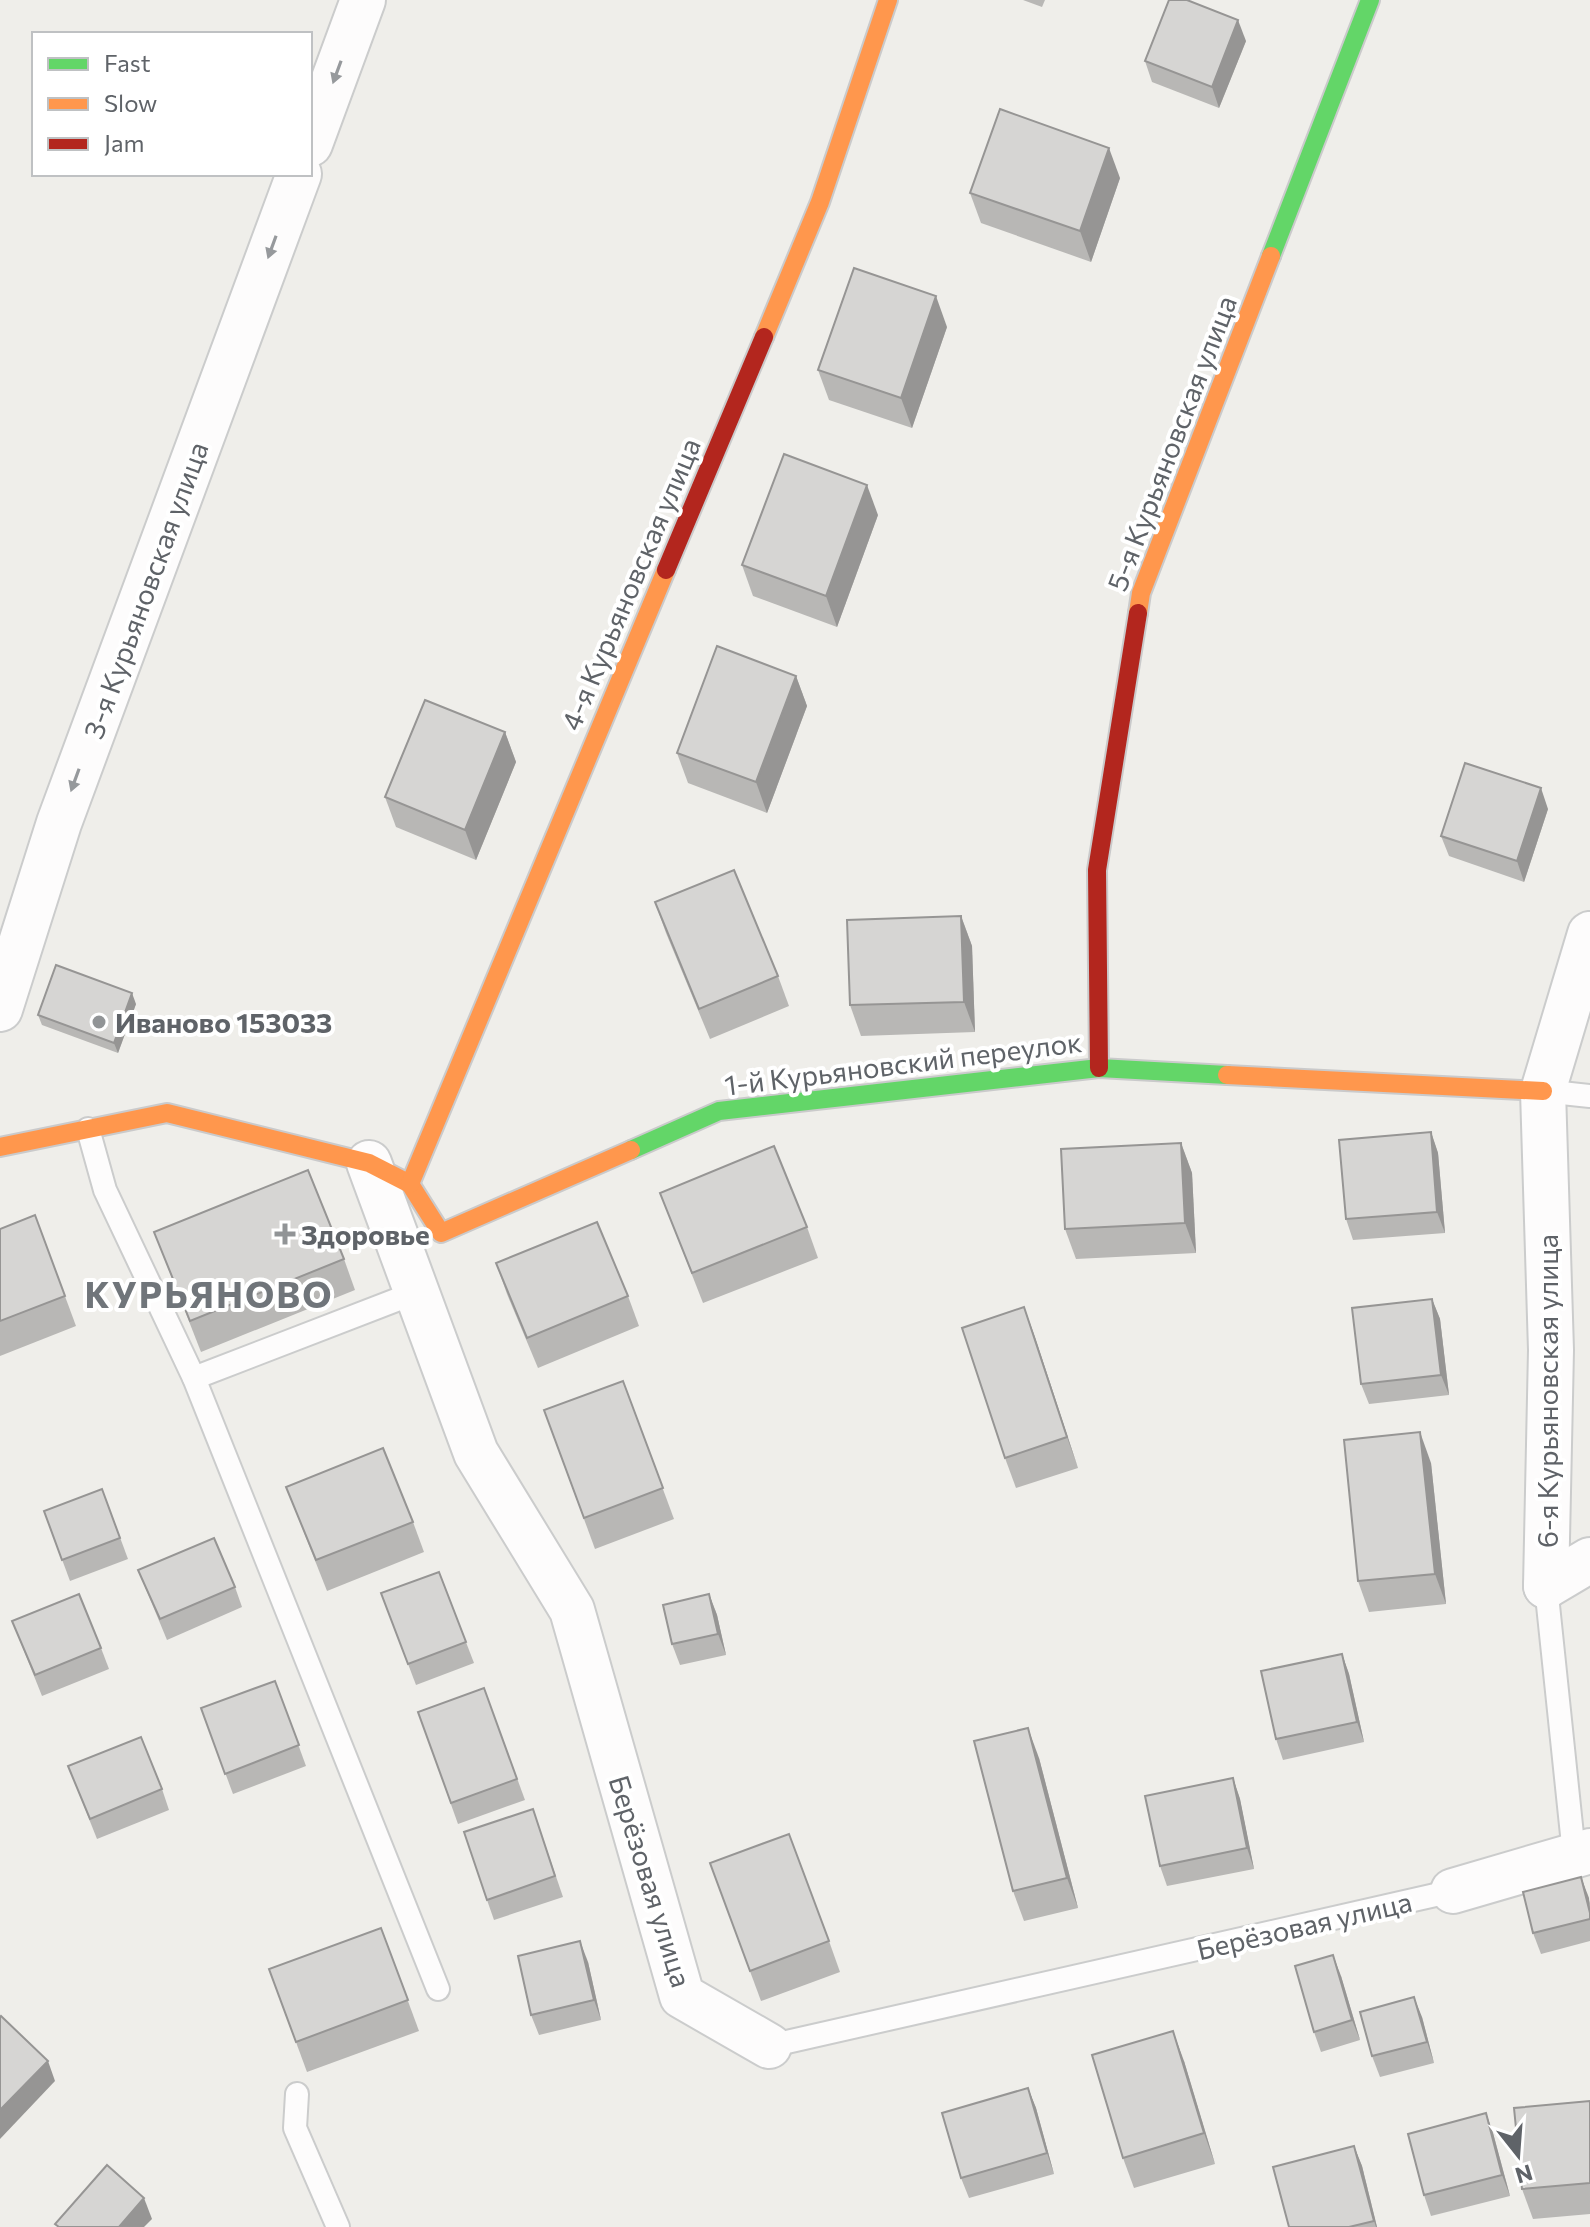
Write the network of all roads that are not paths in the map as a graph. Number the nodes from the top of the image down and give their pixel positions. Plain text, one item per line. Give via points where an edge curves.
1 (363, 0) edge
2 (888, 0) edge
3 (1370, 0) edge
4 (312, 139) edge
5 (298, 176) edge
6 (1590, 934) edge
7 (0, 1009) edge
8 (1099, 1068) junction
9 (1543, 1091) junction
10 (1590, 1096) edge
11 (88, 1129) junction
12 (0, 1147) edge
13 (369, 1163) junction
14 (410, 1184) junction
15 (417, 1292) junction
16 (194, 1378) junction
17 (1590, 1560) edge
18 (1546, 1586) junction
19 (1582, 1852) edge
20 (1453, 1891) joint
21 (438, 1989) dead end
22 (769, 2046) joint
23 (297, 2094) dead end
24 (338, 2227) edge

1 -> 4 street
2 - 14 street, 4-я Курьяновская улица via 820,202
3 - 8 street, 5-я Курьяновская улица via 1141,593 1097,870
5 -> 7 street, 3-я Курьяновская улица via 59,823
6 - 9 street, 6-я Курьяновская улица
8 - 9 street, 1-й Курьяновский переулок
8 - 14 street, 1-й Курьяновский переулок via 719,1111 441,1233
9 - 10 lane
9 - 18 street, 6-я Курьяновская улица via 1551,1350
11 - 12 street
11 - 13 street via 167,1113
11 - 16 lane via 105,1190
13 - 14 street
13 - 15 street, Берёзовая улица
15 - 16 lane
15 - 22 street, Берёзовая улица via 476,1453 572,1610 682,1996
16 - 21 lane
17 - 18 street
18 - 19 lane, 6-я Курьяновская улица
19 - 20 street, Берёзовая улица
20 - 22 lane, Берёзовая улица
23 - 24 lane via 295,2128

